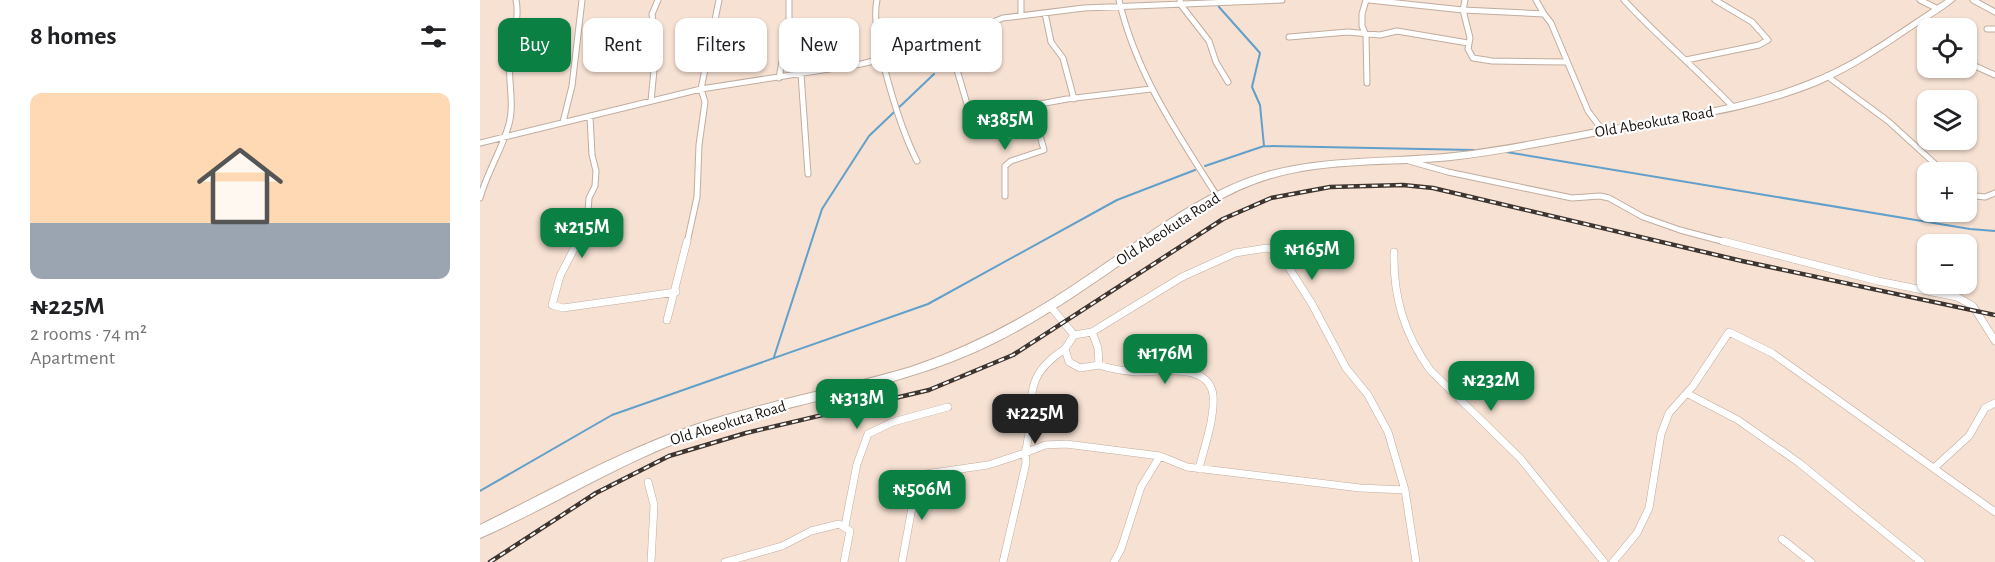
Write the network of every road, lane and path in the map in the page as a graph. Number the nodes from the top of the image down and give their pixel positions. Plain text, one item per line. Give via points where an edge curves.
1 (516, 0) edge
2 (582, 0) edge
3 (658, 0) edge
4 (719, 0) edge
5 (789, 0) edge
6 (877, 0) edge
7 (1021, 0) edge
8 (1119, 0) edge
9 (1282, 0) edge
10 (1368, 0) edge
11 (1465, 0) edge
12 (1536, 0) edge
13 (1624, 0) edge
14 (1715, 0) edge
15 (1920, 0) edge
16 (1952, 0) edge
17 (1973, 0) edge
18 (1395, 1) edge
19 (1180, 2) edge
20 (1120, 7) junction
21 (1938, 9) junction
22 (1463, 10) junction
23 (1995, 12) edge
24 (1045, 13) junction
25 (1544, 14) junction
26 (1022, 15) junction
27 (875, 18) edge
28 (1002, 18) edge
29 (1987, 29) dead end
30 (1995, 29) edge
31 (1366, 35) junction
32 (1289, 37) dead end
33 (1468, 43) junction
34 (1686, 60) junction
35 (871, 61) edge
36 (1567, 62) junction
37 (1977, 67) edge
38 (887, 72) edge
39 (958, 72) edge
40 (801, 74) junction
41 (1995, 75) edge
42 (1827, 76) junction
43 (779, 78) junction
44 (1228, 82) dead end
45 (1367, 82) dead end
46 (701, 88) junction
47 (1151, 89) junction
48 (1074, 99) junction
49 (651, 101) junction
50 (1032, 107) junction
51 (1733, 107) junction
52 (590, 117) junction
53 (563, 123) junction
54 (1603, 131) junction
55 (504, 136) junction
56 (480, 143) edge
57 (917, 161) dead end
58 (1409, 161) junction
59 (1934, 162) edge
60 (808, 174) dead end
61 (1995, 193) edge
62 (1005, 196) dead end
63 (1217, 196) junction
64 (1977, 196) edge
65 (480, 198) edge
66 (1394, 252) dead end
67 (676, 291) junction
68 (1051, 307) junction
69 (667, 320) dead end
70 (1092, 332) junction
71 (1074, 335) junction
72 (1995, 341) edge
73 (1065, 349) junction
74 (1099, 365) junction
75 (1688, 394) junction
76 (1995, 403) edge
77 (948, 407) dead end
78 (1025, 453) junction
79 (1160, 456) junction
80 (1934, 468) junction
81 (1199, 469) junction
82 (648, 482) dead end
83 (1405, 490) junction
84 (1986, 506) junction
85 (1995, 506) edge
86 (1995, 513) edge
87 (845, 526) junction
88 (480, 532) edge
89 (1782, 539) dead end
90 (1616, 561) edge
91 (651, 562) edge
92 (725, 562) edge
93 (844, 562) edge
94 (902, 562) edge
95 (1003, 562) edge
96 (1114, 562) edge
97 (1416, 562) edge
98 (1604, 562) edge
99 (1811, 562) edge
100 (1921, 562) edge

1 - 55 street via 519,13 510,54 511,111
2 - 53 street via 572,86
3 - 49 street via 652,14 656,49
4 - 46 street
5 - 43 street via 789,24
6 - 27 street
7 - 26 street
8 - 20 street
9 - 19 street
10 - 18 street
10 - 31 street via 1362,14
11 - 22 street
12 - 25 street
13 - 34 street
14 - 34 street via 1742,16 1768,40
15 - 21 street
16 - 21 highway, Old Abeokuta Road
17 - 23 street
18 - 22 street
19 - 20 street
19 - 44 street via 1209,41
20 - 24 street
20 - 47 street via 1127,37
21 - 42 highway, Old Abeokuta Road
22 - 25 street
22 - 33 street
24 - 26 street
24 - 48 street via 1051,42 1063,58
25 - 36 street
26 - 28 street
29 - 30 street
31 - 32 street via 1348,32
31 - 33 street via 1404,32
31 - 45 street
33 - 36 street via 1469,54 1477,59
34 - 51 street
35 - 40 street
36 - 54 street via 1588,111
37 - 41 street
38 - 57 street
39 - 50 street via 970,114 981,116
40 - 43 street
40 - 60 street
42 - 51 highway, Old Abeokuta Road via 1773,97
42 - 59 street via 1887,119
43 - 46 street
46 - 49 street
46 - 67 street via 705,102 697,196
47 - 48 street
47 - 63 street
48 - 50 street
49 - 52 street
50 - 62 street via 1044,150 1005,166
51 - 54 highway, Old Abeokuta Road
52 - 53 street
52 - 67 street via 595,186 589,198 587,224 560,276 552,305 570,307
53 - 55 street
54 - 58 highway, Old Abeokuta Road
55 - 56 street
55 - 65 street
58 - 63 highway, Old Abeokuta Road via 1296,169
58 - 72 street via 1572,198 1609,198 1643,217 1689,233 1957,297 1974,306
61 - 64 street
63 - 68 highway, Old Abeokuta Road
66 - 98 street via 1394,290 1410,342 1430,370 1520,458
67 - 69 street
68 - 71 street
68 - 88 highway, Old Abeokuta Road via 929,366 688,433
70 - 71 street
70 - 74 street
70 - 83 street via 1182,277 1235,253 1267,248 1279,252 1388,432
71 - 73 street
73 - 74 street via 1073,365
73 - 78 street via 1038,374 1030,404 1030,440
74 - 81 street via 1121,372 1192,373 1204,378 1214,400
75 - 80 street via 1729,332 1772,353
75 - 90 street via 1678,399 1669,412 1662,430 1652,499 1642,524
75 - 100 street via 1738,420 1798,462
76 - 80 street via 1983,409 1970,434
77 - 87 street via 885,425 868,434 855,469
78 - 79 street via 1045,445 1066,444
78 - 94 street via 970,469 918,475
78 - 95 street
79 - 81 street
79 - 96 street via 1142,487
80 - 84 street
81 - 83 street
82 - 91 street via 654,505
83 - 97 street
84 - 85 street
84 - 86 street
87 - 92 street via 811,531 782,546
87 - 93 street via 850,531
89 - 99 street

